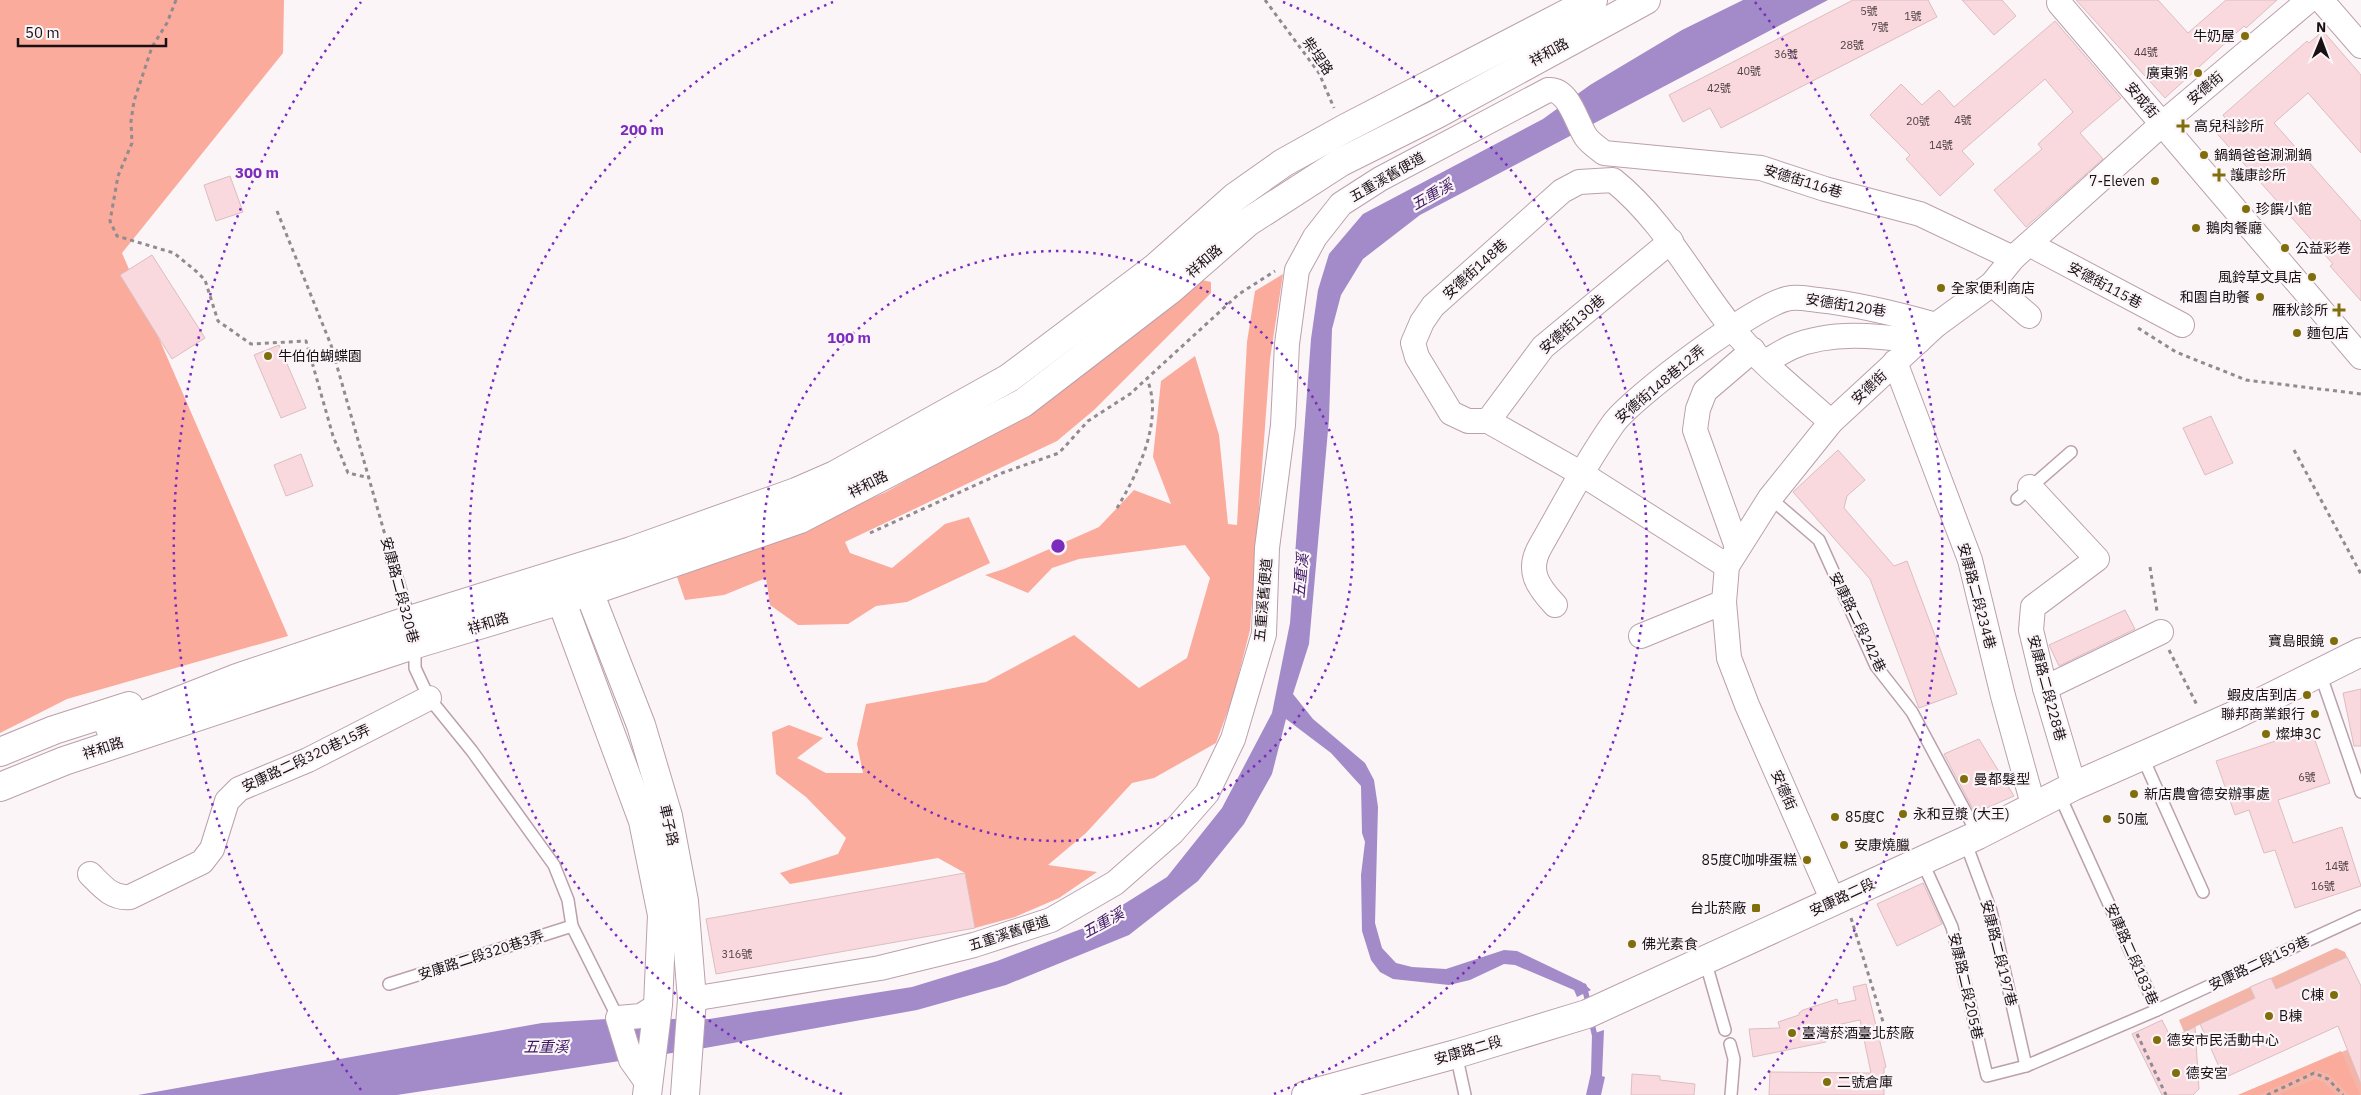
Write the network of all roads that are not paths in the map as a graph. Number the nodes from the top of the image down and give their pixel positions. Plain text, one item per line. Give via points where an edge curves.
1 (1593, 0) edge
2 (1646, 0) edge
3 (2309, 0) edge
4 (2321, 0) edge
5 (2059, 3) dead end
6 (2361, 46) edge
7 (2162, 124) junction
8 (1587, 139) joint
9 (1671, 241) junction
10 (2021, 251) junction
11 (1992, 284) junction
12 (2029, 316) dead end
13 (2182, 325) dead end
14 (1732, 328) junction
15 (1928, 333) junction
16 (1759, 356) junction
17 (2361, 357) edge
18 (1895, 362) junction
19 (1488, 421) junction
20 (1831, 422) junction
21 (2071, 452) dead end
22 (1582, 474) junction
23 (2023, 493) joint
24 (1770, 498) junction
25 (1732, 556) junction
26 (392, 561) road end
27 (584, 580) junction
28 (557, 588) junction
29 (1724, 602) junction
30 (1555, 605) dead end
31 (413, 632) junction
32 (2161, 632) dead end
33 (1641, 636) dead end
34 (2361, 652) edge
35 (2320, 671) junction
36 (237, 678) junction
37 (2045, 688) junction
38 (429, 698) junction
39 (196, 718) junction
40 (0, 752) edge
41 (2142, 756) junction
42 (0, 772) edge
43 (0, 787) edge
44 (2066, 790) junction
45 (2361, 792) edge
46 (0, 802) edge
47 (2034, 808) junction
48 (1972, 838) junction
49 (1922, 860) junction
50 (90, 874) dead end
51 (2203, 892) dead end
52 (1839, 898) junction
53 (2361, 916) edge
54 (572, 926) junction
55 (1705, 960) junction
56 (390, 984) dead end
57 (692, 999) junction
58 (658, 1006) junction
59 (2157, 1010) junction
60 (618, 1018) junction
61 (1725, 1030) dead end
62 (1730, 1044) dead end
63 (1456, 1054) junction
64 (2026, 1066) junction
65 (647, 1089) edge
66 (685, 1095) edge
67 (1306, 1095) edge
68 (1465, 1095) edge
69 (1731, 1095) edge

1 - 27 main road, 祥和路 via 1283,163 1235,197 1155,268 1009,378 835,475
2 - 27 main road, 祥和路 via 1333,167 1248,222 1170,290 1023,403 800,519
3 - 7 street, 安德街
4 - 6 street
5 - 7 street, 安成街
7 - 10 street, 安德街
7 - 17 street, 安成街
8 - 10 street, 安德街116巷 via 1604,153 1761,168 1920,214
8 - 57 street, 五重溪舊便道 via 1563,95 1548,90 1380,179 1341,204 1315,237 1297,270 1287,344 1283,426 1267,548 1264,634 1233,739 1207,793 1172,833 1115,883 1051,920 974,945 880,968
9 - 14 street, 安德街148巷
9 - 19 street, 安德街130巷 via 1543,346
9 - 19 street, 安德街148巷 via 1628,192 1613,180 1579,182 1562,191 1434,306 1422,322 1413,343 1416,357 1451,413 1468,421
10 - 11 street, 安德街
10 - 13 street, 安德街115巷
11 - 12 street
11 - 15 street, 安德街
14 - 15 street, 安德街120巷 via 1773,302 1791,298 1832,301 1891,312
14 - 16 street, 安德街148巷
14 - 22 street, 安德街148巷12弄 via 1620,416
15 - 16 street via 1825,338
15 - 18 street, 安德街
16 - 20 street, 安德街148巷
16 - 25 street via 1705,391 1695,430
18 - 20 street, 安德街
18 - 47 street, 安康路二段234巷 via 1970,560
19 - 22 street, 安德街148巷
20 - 24 street, 安德街
21 - 23 lane
22 - 25 street, 安德街148巷
22 - 30 street, 安德街148巷12弄 via 1534,556 1539,586
23 - 37 street, 安康路二段228巷 via 2096,560 2033,607 2031,630
24 - 25 street, 安德街
24 - 48 lane, 安康路二段242巷 via 1819,540 1876,666 1912,712
25 - 29 street, 安德街
26 - 31 lane, 安康路二段320巷
27 - 28 main road, 祥和路
27 - 57 main road, 車子路 via 641,725 668,816 684,901
28 - 31 main road, 祥和路
28 - 58 main road, 車子路 via 643,821 662,915
29 - 33 street
29 - 52 street, 安德街 via 1729,658 1747,705
31 - 36 main road, 祥和路
31 - 38 lane, 安康路二段320巷 via 415,668
31 - 39 main road, 祥和路
32 - 37 street
34 - 35 main road, 安康路二段
35 - 41 main road, 安康路二段
35 - 45 lane
36 - 40 main road via 139,702
36 - 42 main road, 祥和路
37 - 44 street, 安康路二段228巷
38 - 50 street, 安康路二段320巷15弄 via 308,760 239,789 227,801 212,849 202,862 130,897 121,898
38 - 54 lane, 安康路二段320巷 via 472,751 554,865 568,900
39 - 43 main road, 祥和路 via 64,761
39 - 46 main road
41 - 44 main road, 安康路二段
41 - 51 lane
44 - 47 main road, 安康路二段
44 - 59 lane, 安康路二段183巷
47 - 48 main road, 安康路二段
48 - 49 main road, 安康路二段
48 - 64 lane, 安康路二段197巷
49 - 52 main road, 安康路二段
49 - 64 lane, 安康路二段205巷 via 1952,927 1987,1076
52 - 55 main road, 安康路二段
53 - 59 lane, 安康路二段159巷
54 - 56 lane, 安康路二段320巷3弄
54 - 60 lane, 安康路二段320巷
55 - 61 lane
55 - 63 main road, 安康路二段 via 1587,1014
57 - 66 main road, 車子路
58 - 60 street via 641,1016
58 - 65 main road, 車子路
59 - 64 lane, 安康路二段183巷
60 - 65 street, 安康路二段320巷 via 632,1060
62 - 69 lane via 1734,1059
63 - 67 main road, 安康路二段
63 - 68 lane

